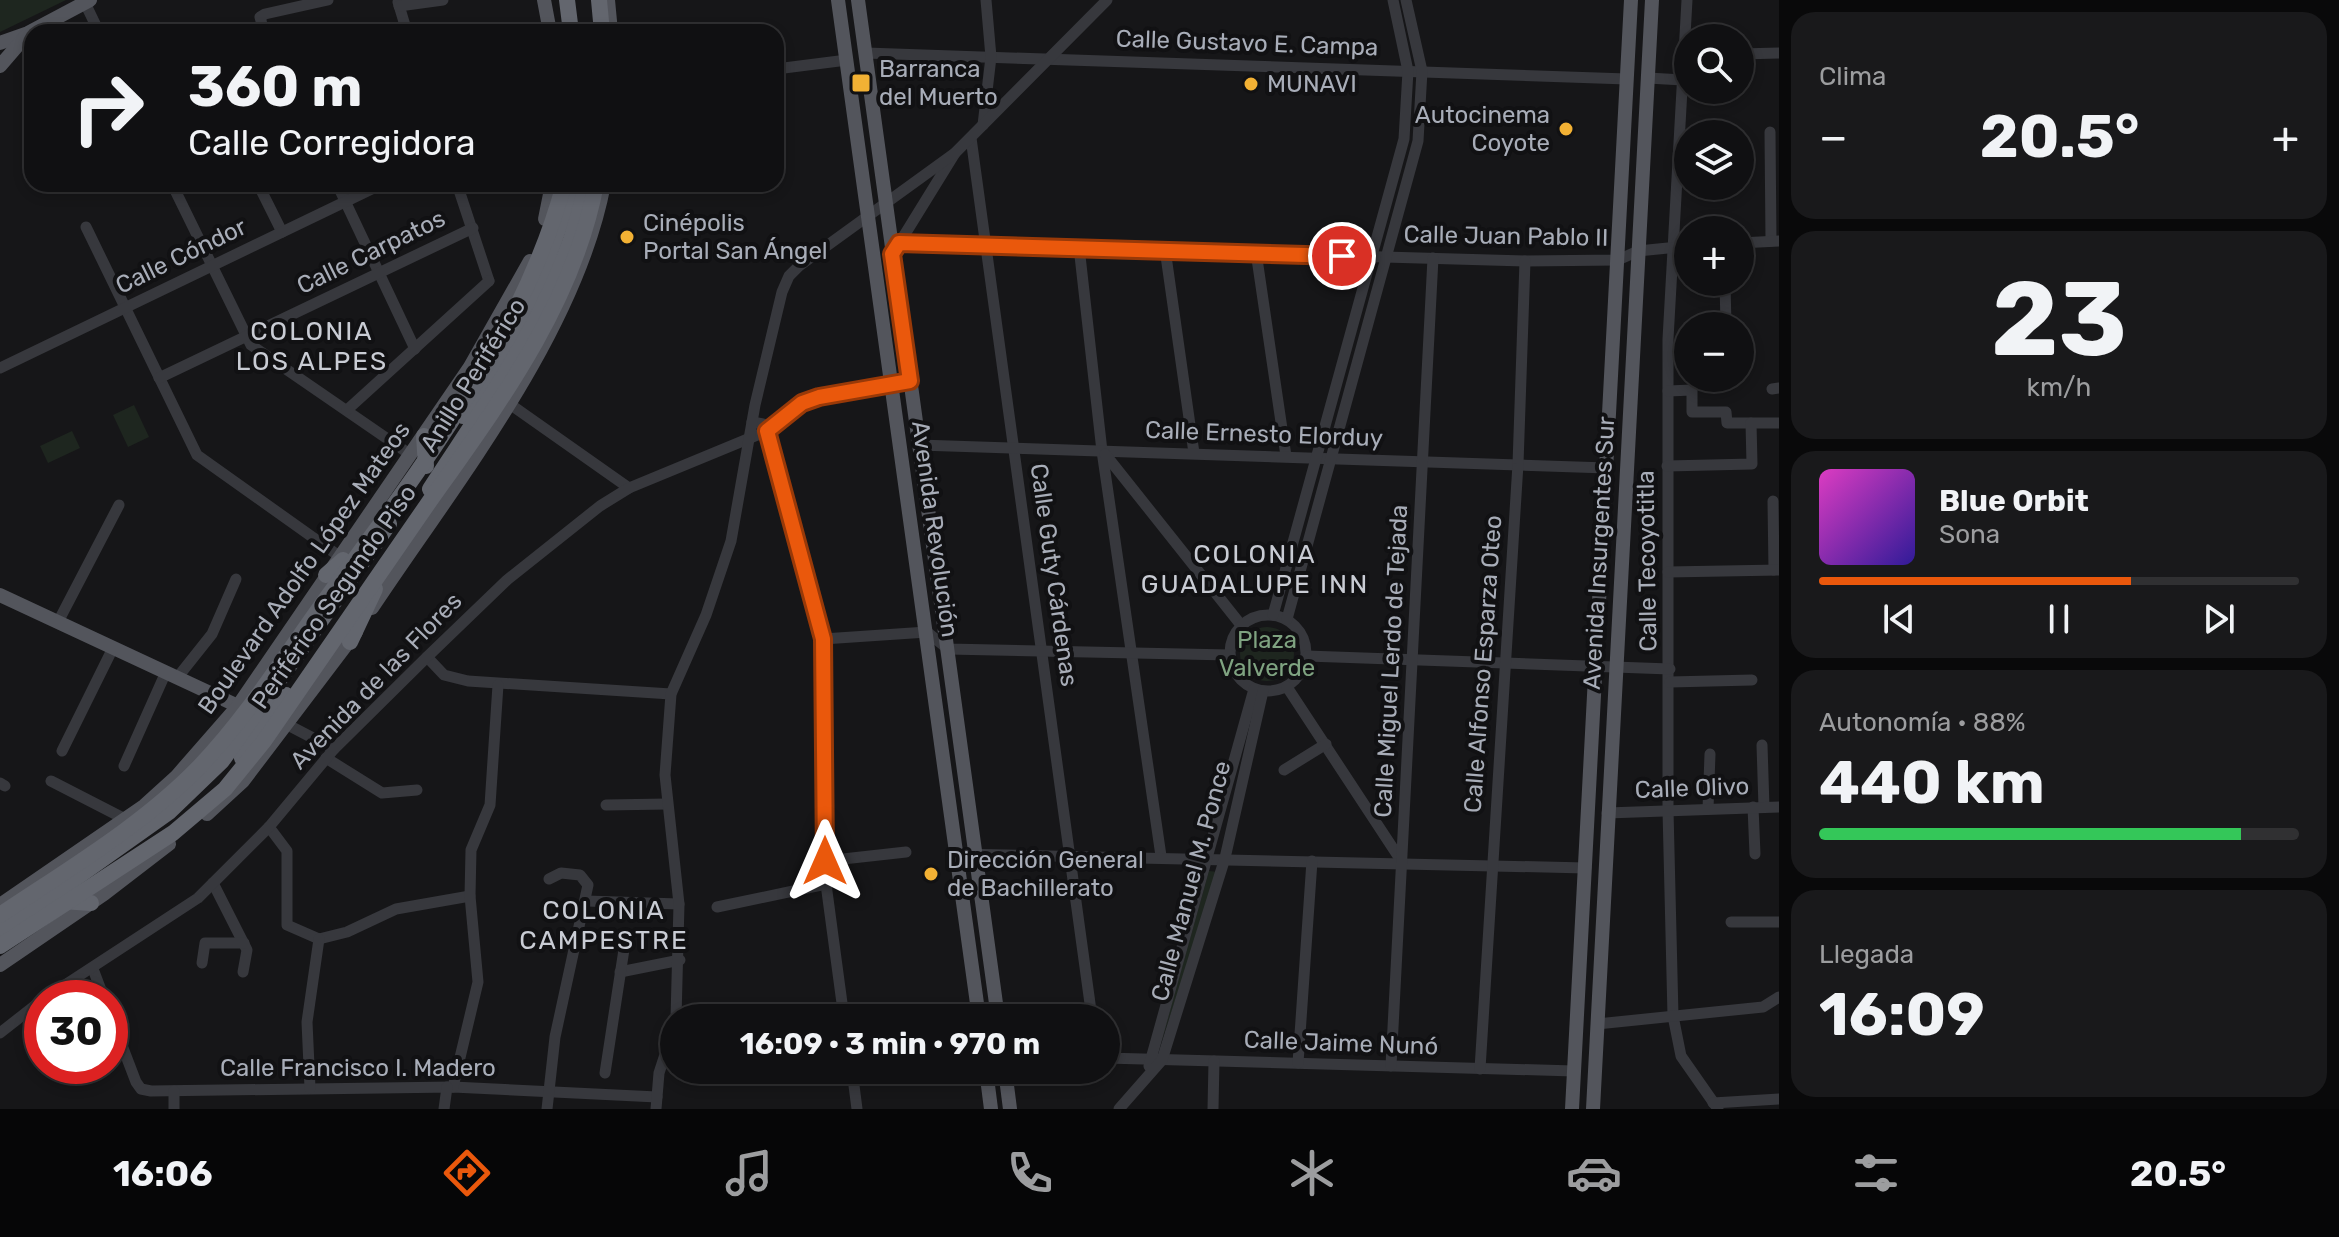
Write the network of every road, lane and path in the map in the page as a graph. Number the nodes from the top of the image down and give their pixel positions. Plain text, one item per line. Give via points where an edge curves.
1 (328, 0) edge
2 (443, 0) edge
3 (544, 0) edge
4 (553, 0) edge
5 (567, 0) edge
6 (576, 0) edge
7 (589, 0) edge
8 (599, 0) edge
9 (608, 0) edge
10 (838, 0) edge
11 (858, 0) edge
12 (986, 0) edge
13 (1107, 0) edge
14 (1393, 0) edge
15 (1406, 0) edge
16 (1631, 0) edge
17 (1652, 0) edge
18 (1687, 0) edge
19 (88, 2) edge
20 (398, 3) edge
21 (45, 24) edge
22 (96, 24) edge
23 (262, 24) edge
24 (405, 24) edge
25 (548, 24) edge
26 (556, 24) edge
27 (570, 24) edge
28 (579, 24) edge
29 (592, 24) edge
30 (601, 24) edge
31 (610, 24) edge
32 (1686, 24) edge
33 (24, 34) edge
34 (24, 38) edge
35 (0, 43) edge
36 (866, 53) junction
37 (1779, 53) edge
38 (1754, 54) edge
39 (991, 57) junction
40 (1047, 58) junction
41 (847, 60) junction
42 (0, 66) edge
43 (784, 68) edge
44 (1408, 71) junction
45 (1422, 71) junction
46 (1648, 78) junction
47 (1627, 79) junction
48 (1674, 79) edge
49 (1682, 104) edge
50 (983, 125) junction
51 (1770, 132) dead end
52 (971, 138) junction
53 (955, 153) junction
54 (176, 192) edge
55 (262, 192) edge
56 (341, 192) edge
57 (365, 192) edge
58 (460, 192) edge
59 (551, 192) edge
60 (566, 192) edge
61 (575, 192) edge
62 (576, 192) edge
63 (577, 192) edge
64 (578, 192) edge
65 (583, 192) edge
66 (602, 192) edge
67 (902, 194) junction
68 (345, 201) junction
69 (550, 202) junction
70 (885, 206) junction
71 (917, 211) junction
72 (1676, 216) edge
73 (597, 217) junction
74 (870, 218) junction
75 (86, 227) dead end
76 (473, 228) junction
77 (282, 232) junction
78 (1775, 241) edge
79 (1754, 242) edge
80 (987, 247) junction
81 (1079, 247) junction
82 (1674, 247) edge
83 (895, 248) junction
84 (1165, 249) junction
85 (1638, 251) junction
86 (1256, 252) junction
87 (1371, 257) junction
88 (1384, 257) junction
89 (1433, 258) junction
90 (1618, 260) junction
91 (1525, 261) junction
92 (211, 266) junction
93 (1674, 268) edge
94 (379, 272) junction
95 (489, 281) junction
96 (518, 296) junction
97 (125, 308) junction
98 (244, 337) junction
99 (415, 349) junction
100 (0, 368) edge
101 (159, 378) junction
102 (910, 381) junction
103 (891, 384) junction
104 (1668, 391) junction
105 (755, 405) junction
106 (514, 407) dead end
107 (347, 410) junction
108 (785, 417) junction
109 (752, 422) junction
110 (1751, 423) junction
111 (1779, 423) edge
112 (767, 431) junction
113 (424, 436) junction
114 (749, 439) junction
115 (919, 445) junction
116 (1014, 448) junction
117 (1102, 451) junction
118 (408, 453) junction
119 (1194, 453) junction
120 (1286, 456) junction
121 (1317, 457) junction
122 (1333, 458) junction
123 (1425, 461) junction
124 (1518, 464) junction
125 (1667, 466) junction
126 (1607, 468) junction
127 (426, 470) junction
128 (629, 488) junction
129 (1773, 501) dead end
130 (119, 505) dead end
131 (406, 524) junction
132 (341, 558) junction
133 (1776, 570) edge
134 (1668, 572) junction
135 (326, 575) joint
136 (236, 579) dead end
137 (0, 595) edge
138 (1273, 615) junction
139 (1287, 619) junction
140 (58, 622) junction
141 (1241, 625) junction
142 (927, 632) junction
143 (823, 639) junction
144 (350, 642) junction
145 (113, 648) junction
146 (948, 649) junction
147 (1043, 650) junction
148 (1132, 653) junction
149 (1230, 655) junction
150 (1307, 656) junction
151 (427, 657) junction
152 (1412, 662) junction
153 (1505, 665) junction
154 (1596, 668) junction
155 (1615, 668) junction
156 (1670, 669) junction
157 (172, 675) junction
158 (1752, 680) dead end
159 (1670, 682) junction
160 (498, 685) junction
161 (1287, 687) junction
162 (1259, 690) junction
163 (671, 694) junction
164 (238, 706) junction
165 (288, 725) junction
166 (1326, 744) junction
167 (1762, 745) dead end
168 (62, 751) dead end
169 (330, 754) junction
170 (1710, 754) dead end
171 (124, 766) dead end
172 (1284, 770) dead end
173 (51, 781) dead end
174 (417, 790) dead end
175 (667, 804) junction
176 (606, 805) dead end
177 (144, 806) junction
178 (1758, 807) junction
179 (1779, 807) edge
180 (1708, 809) junction
181 (1668, 810) junction
182 (1607, 813) junction
183 (125, 819) junction
184 (269, 827) junction
185 (134, 837) junction
186 (906, 852) dead end
187 (959, 854) junction
188 (976, 854) junction
189 (1068, 854) junction
190 (1755, 854) dead end
191 (1161, 856) junction
192 (1206, 857) junction
193 (1225, 858) junction
194 (825, 861) junction
195 (1312, 861) junction
196 (1402, 863) junction
197 (1493, 865) junction
198 (1586, 868) junction
199 (549, 879) dead end
200 (213, 883) junction
201 (826, 884) junction
202 (470, 896) junction
203 (61, 901) junction
204 (586, 901) junction
205 (91, 903) junction
206 (679, 904) junction
207 (0, 905) edge
208 (717, 907) dead end
209 (0, 915) edge
210 (1731, 922) dead end
211 (1779, 922) edge
212 (0, 932) edge
213 (319, 939) junction
214 (244, 943) junction
215 (625, 943) dead end
216 (0, 944) edge
217 (680, 960) junction
218 (202, 963) dead end
219 (0, 965) edge
220 (93, 969) junction
221 (243, 972) dead end
222 (620, 972) junction
223 (78, 980) edge
224 (97, 980) edge
225 (1779, 997) edge
226 (677, 1004) edge
227 (842, 1004) edge
228 (977, 1004) edge
229 (996, 1004) edge
230 (1090, 1004) edge
231 (24, 1015) edge
232 (1673, 1016) junction
233 (24, 1017) edge
234 (15, 1022) junction
235 (1597, 1024) junction
236 (0, 1033) edge
237 (128, 1058) edge
238 (1120, 1059) edge
239 (1156, 1060) junction
240 (1214, 1061) junction
241 (1298, 1063) junction
242 (1391, 1066) junction
243 (1480, 1069) junction
244 (660, 1071) edge
245 (1574, 1071) junction
246 (605, 1073) dead end
247 (854, 1084) edge
248 (988, 1084) edge
249 (1007, 1084) edge
250 (450, 1087) junction
251 (310, 1088) junction
252 (174, 1091) junction
253 (547, 1092) junction
254 (1779, 1099) edge
255 (656, 1103) edge
256 (1715, 1106) edge
257 (174, 1109) edge
258 (444, 1109) edge
259 (547, 1109) edge
260 (857, 1109) edge
261 (991, 1109) edge
262 (1010, 1109) edge
263 (1119, 1109) edge
264 (1213, 1109) edge
265 (1572, 1109) edge
266 (1593, 1109) edge

1 - 23 street via 260,17
2 - 20 street
3 - 25 main road
4 - 26 main road
5 - 27 highway
6 - 28 highway
7 - 29 highway
8 - 30 highway
9 - 31 main road
10 - 41 main road, Avenida Revolución
11 - 36 main road, Avenida Revolución
12 - 39 street
13 - 40 street
14 - 44 street
15 - 45 street
16 - 47 main road, Avenida Insurgentes Sur
17 - 46 main road, Avenida Insurgentes Sur
18 - 32 street, Calle Tecoyotitla
19 - 21 main road
19 - 22 street
20 - 24 street
33 - 35 main road
34 - 42 main road
36 - 39 street, Calle Gustavo E. Campa
36 - 70 main road, Avenida Revolución
37 - 38 street
39 - 40 street, Calle Gustavo E. Campa
39 - 50 street
40 - 44 street, Calle Gustavo E. Campa
40 - 50 street
41 - 43 street
41 - 74 main road, Avenida Revolución
44 - 45 street, Calle Gustavo E. Campa
44 - 87 street via 1404,139
45 - 47 street, Calle Gustavo E. Campa
45 - 88 street via 1418,141
46 - 48 street
46 - 85 main road, Avenida Insurgentes Sur
47 - 90 main road, Avenida Insurgentes Sur
49 - 72 street, Calle Tecoyotitla
50 - 52 street
51 - 78 street
52 - 53 street
52 - 80 street, Calle Guty Cárdenas
53 - 67 street
53 - 71 street
54 - 92 street
55 - 77 street
56 - 68 street
57 - 68 street, Calle Cóndor
58 - 76 street
59 - 69 main road, Boulevard Adolfo López Mateos
60 - 69 highway
61 - 96 highway, Periférico Segundo Piso, bridge
62 - 127 highway, Anillo Periférico via 531,307
63 - 131 highway, Anillo Periférico via 564,263 541,313
64 - 216 highway, Periférico Segundo Piso, bridge via 572,267 550,317 510,385 264,741 225,789 173,833
65 - 73 highway
66 - 73 main road
67 - 70 street
67 - 71 street
68 - 77 street, Calle Cóndor
68 - 94 street
69 - 96 main road, Boulevard Adolfo López Mateos
70 - 74 street
70 - 83 main road, Avenida Revolución
71 - 83 street
73 - 144 main road via 557,320
74 - 103 main road, Avenida Revolución
74 - 105 street via 789,276
75 - 97 street
76 - 94 street, Calle Carpatos
76 - 95 street
77 - 92 street, Calle Cóndor
78 - 79 street
80 - 81 street, Calle Juan Pablo II
80 - 83 street, Calle Juan Pablo II
80 - 116 street, Calle Guty Cárdenas
81 - 84 street, Calle Juan Pablo II
81 - 117 street
82 - 85 street, Calle Juan Pablo II
83 - 102 main road, Avenida Revolución
84 - 86 street, Calle Juan Pablo II
84 - 119 street
85 - 90 street, Calle Juan Pablo II
85 - 155 main road, Avenida Insurgentes Sur
86 - 87 street, Calle Juan Pablo II
86 - 120 street
87 - 88 street, Calle Juan Pablo II
87 - 121 street
88 - 89 street, Calle Juan Pablo II
88 - 122 street
89 - 91 street, Calle Juan Pablo II
89 - 123 street, Calle Miguel Lerdo de Tejada
90 - 91 street, Calle Juan Pablo II
90 - 126 main road, Avenida Insurgentes Sur
91 - 124 street, Calle Alfonso Esparza Oteo
92 - 97 street, Calle Cóndor
92 - 98 street
93 - 104 street, Calle Tecoyotitla
94 - 98 street, Calle Carpatos
94 - 99 street
95 - 96 street
95 - 99 street
96 - 113 main road, Boulevard Adolfo López Mateos
96 - 132 highway, bridge via 426,441
96 - 209 highway, Periférico Segundo Piso, bridge via 475,381 362,551 226,735 148,812
97 - 100 street, Calle Cóndor
97 - 101 street
98 - 101 street, Calle Carpatos
98 - 107 street
99 - 107 street
101 - 132 street via 197,455
102 - 103 street, Avenida de las Flores
102 - 115 main road, Avenida Revolución
103 - 108 street, Avenida de las Flores via 819,397
103 - 142 main road, Avenida Revolución
104 - 110 street via 1692,390 1692,412 1726,412 1727,423
104 - 125 street, Calle Tecoyotitla
105 - 108 street via 765,417
105 - 109 street
106 - 128 street
107 - 118 street
108 - 112 street, Avenida de las Flores
109 - 112 street
109 - 114 street
110 - 111 street
110 - 125 street via 1752,464
112 - 114 street, Avenida de las Flores
112 - 143 street
113 - 118 main road, Boulevard Adolfo López Mateos
113 - 127 highway
114 - 128 street, Avenida de las Flores
114 - 163 street via 731,541
115 - 116 street, Calle Ernesto Elorduy
115 - 146 main road, Avenida Revolución
116 - 117 street, Calle Ernesto Elorduy
116 - 147 street, Calle Guty Cárdenas
117 - 119 street, Calle Ernesto Elorduy
117 - 141 street
117 - 148 street
118 - 132 main road, Boulevard Adolfo López Mateos
119 - 120 street, Calle Ernesto Elorduy
120 - 121 street, Calle Ernesto Elorduy
121 - 122 street, Calle Ernesto Elorduy
121 - 138 street
122 - 123 street, Calle Ernesto Elorduy
122 - 139 street
123 - 124 street, Calle Ernesto Elorduy
123 - 152 street, Calle Miguel Lerdo de Tejada
124 - 126 street, Calle Ernesto Elorduy
124 - 153 street, Calle Alfonso Esparza Oteo
125 - 134 street, Calle Tecoyotitla
126 - 154 main road, Avenida Insurgentes Sur
127 - 185 highway, Anillo Periférico via 222,761 181,802
128 - 151 street, Avenida de las Flores via 507,580
129 - 133 street
130 - 140 street
131 - 144 highway
131 - 203 highway, Anillo Periférico via 231,773 176,823
132 - 135 highway
133 - 134 street
134 - 156 street, Calle Tecoyotitla
135 - 164 main road, Boulevard Adolfo López Mateos
136 - 157 street via 212,634
137 - 140 main road
138 - 139 street
138 - 141 street
139 - 150 street via 1301,632
140 - 145 main road
141 - 149 street
142 - 143 street
142 - 146 street
142 - 187 main road, Avenida Revolución
143 - 194 street
144 - 165 main road
145 - 157 main road
145 - 168 street
146 - 147 street
146 - 188 main road, Avenida Revolución
147 - 148 street
147 - 189 street, Calle Guty Cárdenas
148 - 149 street
148 - 191 street
149 - 162 street via 1235,672
150 - 152 street
150 - 161 street via 1300,675
151 - 160 street via 444,675
151 - 169 street, Avenida de las Flores
152 - 153 street
152 - 196 street, Calle Miguel Lerdo de Tejada
153 - 154 street
153 - 197 street, Calle Alfonso Esparza Oteo
154 - 155 street
154 - 198 main road, Avenida Insurgentes Sur
155 - 156 street
155 - 182 main road, Avenida Insurgentes Sur
156 - 159 street, Calle Tecoyotitla
157 - 164 main road
157 - 171 street
158 - 159 street
159 - 181 street, Calle Tecoyotitla
160 - 163 street
160 - 202 street via 490,805 474,836
161 - 162 street
161 - 166 street
162 - 192 street, Calle Manuel M. Ponce
162 - 193 street, Calle Manuel M. Ponce
163 - 175 street
164 - 177 main road, Boulevard Adolfo López Mateos
165 - 169 street
165 - 205 main road via 227,798
166 - 172 street
166 - 196 street
167 - 178 street
169 - 174 street via 382,793
169 - 184 street, Avenida de las Flores
170 - 180 street
173 - 183 street
175 - 176 street
175 - 206 street
177 - 183 main road, Boulevard Adolfo López Mateos
177 - 185 highway
178 - 179 street, Calle Olivo
178 - 180 street, Calle Olivo
178 - 190 street
180 - 181 street, Calle Olivo
181 - 182 street, Calle Olivo
181 - 232 street, Calle Tecoyotitla
182 - 235 main road, Avenida Insurgentes Sur
183 - 207 main road, Boulevard Adolfo López Mateos
184 - 200 street, Avenida de las Flores
184 - 213 street via 287,851 287,925
185 - 212 highway, Anillo Periférico
186 - 194 street
187 - 188 street
187 - 228 main road, Avenida Revolución
188 - 189 street
188 - 229 main road, Avenida Revolución
189 - 191 street
189 - 230 street, Calle Guty Cárdenas
191 - 192 street
192 - 193 street
192 - 239 street, Calle Manuel M. Ponce
193 - 195 street
193 - 239 street, Calle Manuel M. Ponce
194 - 201 street
195 - 196 street
195 - 241 street
196 - 197 street
196 - 242 street, Calle Miguel Lerdo de Tejada
197 - 198 street
197 - 243 street, Calle Alfonso Esparza Oteo
198 - 245 main road, Avenida Insurgentes Sur
199 - 204 street via 561,873 580,875 588,885
200 - 214 street
200 - 220 street, Avenida de las Flores
201 - 208 street
201 - 227 street
202 - 213 street via 396,909
202 - 250 street via 478,982
203 - 205 highway
203 - 216 highway, Anillo Periférico
204 - 206 street
204 - 253 street
205 - 219 main road
206 - 217 street
210 - 211 street
213 - 251 street via 307,1022
214 - 218 street via 205,943
214 - 221 street
215 - 222 street
217 - 222 street
217 - 226 street
220 - 223 street, Avenida de las Flores
220 - 224 street
222 - 246 street
225 - 232 street via 1763,1007
231 - 234 street, Avenida de las Flores
232 - 235 street
232 - 256 street, Calle Tecoyotitla via 1681,1056
233 - 234 street, Avenida de las Flores
234 - 236 street, Avenida de las Flores
235 - 266 main road, Avenida Insurgentes Sur
237 - 252 street, Calle Francisco I. Madero via 141,1089
238 - 239 street, Calle Jaime Nunó
239 - 240 street, Calle Jaime Nunó
239 - 263 street, Calle Manuel M. Ponce via 1149,1078
240 - 241 street, Calle Jaime Nunó
240 - 264 street
241 - 242 street, Calle Jaime Nunó
242 - 243 street, Calle Jaime Nunó
243 - 245 street, Calle Jaime Nunó
244 - 255 street
245 - 265 main road, Avenida Insurgentes Sur
247 - 260 street
248 - 261 main road
249 - 262 main road
250 - 251 street, Calle Francisco I. Madero
250 - 253 street, Calle Francisco I. Madero
250 - 258 street
251 - 252 street, Calle Francisco I. Madero
252 - 257 street
253 - 255 street, Calle Francisco I. Madero
253 - 259 street
254 - 256 street

